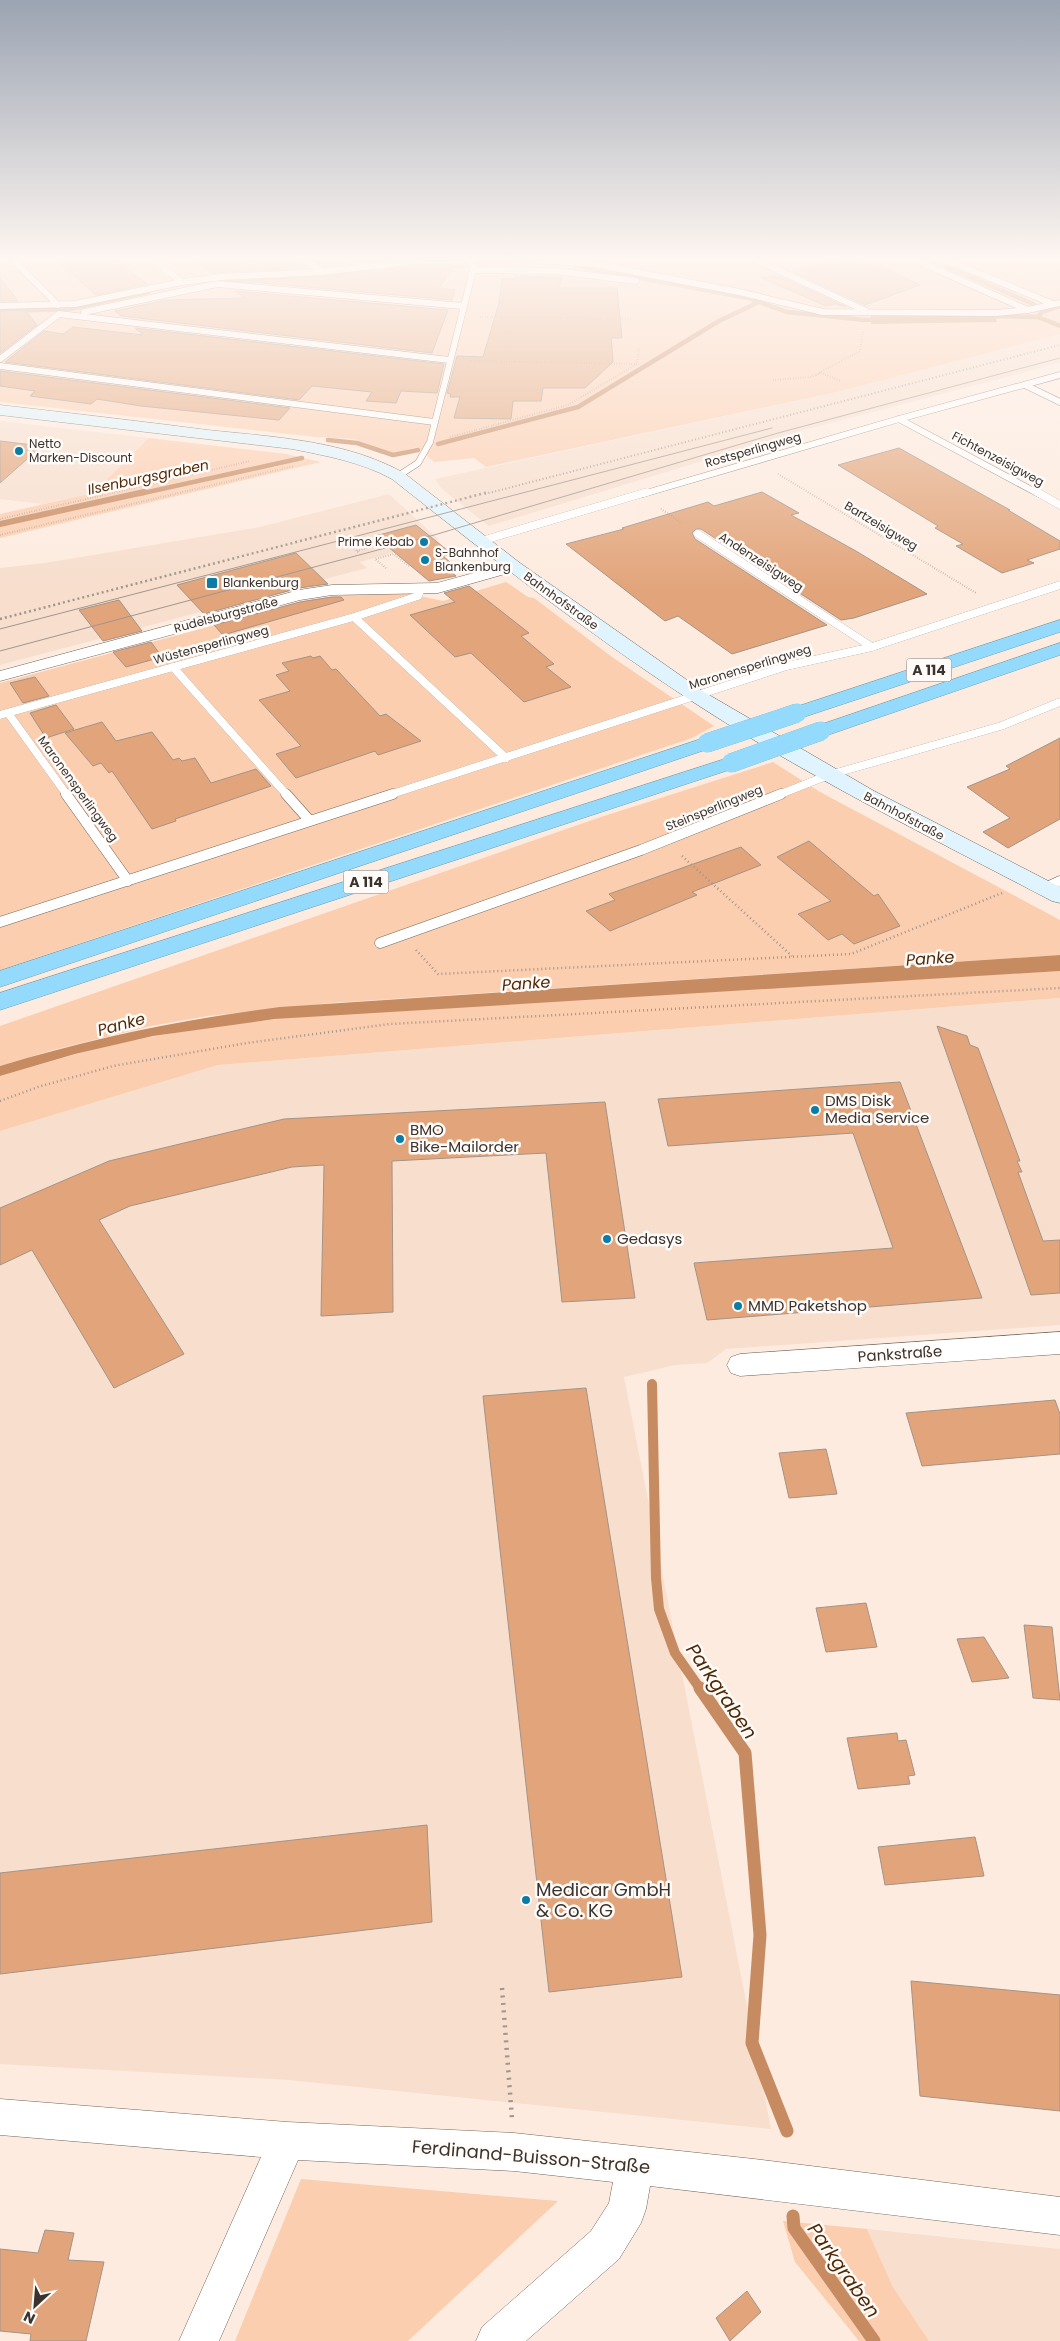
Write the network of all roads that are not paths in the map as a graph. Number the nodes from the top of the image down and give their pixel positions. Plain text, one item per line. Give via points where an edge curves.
1 (25, 369) edge
2 (447, 369) edge
3 (1060, 375) edge
4 (1025, 385) junction
5 (1060, 402) edge
6 (0, 410) edge
7 (899, 419) junction
8 (434, 422) junction
9 (398, 476) junction
10 (1060, 504) edge
11 (698, 534) road end
12 (481, 541) junction
13 (514, 567) junction
14 (1060, 585) edge
15 (421, 588) junction
16 (354, 617) junction
17 (1060, 626) edge
18 (872, 647) junction
19 (1060, 649) edge
20 (173, 667) junction
21 (0, 676) edge
22 (697, 696) junction
23 (1060, 702) edge
24 (4, 714) edge
25 (506, 758) junction
26 (829, 775) junction
27 (310, 821) junction
28 (128, 881) junction
29 (1055, 888) edge
30 (0, 922) edge
31 (380, 943) dead end
32 (0, 978) edge
33 (0, 1002) edge
34 (1060, 1343) edge
35 (740, 1365) dead end
36 (0, 2117) edge
37 (287, 2141) junction
38 (634, 2165) junction
39 (1060, 2216) edge
40 (199, 2341) edge
41 (496, 2341) edge

1 - 8 lane
2 - 8 lane
3 - 4 lane, Rostsperlingweg
4 - 5 lane
4 - 7 lane, Rostsperlingweg
6 - 9 main road, Bahnhofstraße via 318,448 380,466
7 - 10 lane, Fichtenzeisigweg
7 - 12 lane, Rostsperlingweg
8 - 9 lane via 426,453 415,469
9 - 12 main road, Bahnhofstraße
11 - 18 lane, Andenzeisigweg
12 - 13 main road, Bahnhofstraße
13 - 15 street, Rudelsburgstraße via 438,588
13 - 22 main road, Bahnhofstraße
14 - 18 lane, Maronensperlingweg
15 - 16 lane, Wüstensperlingweg via 418,596
15 - 21 street, Rudelsburgstraße via 332,590 299,595
16 - 20 lane, Wüstensperlingweg
16 - 25 lane
17 - 32 highway, A 114, bridge
18 - 22 lane, Maronensperlingweg via 787,666
19 - 33 highway, A 114, bridge via 732,762
20 - 24 lane, Wüstensperlingweg
20 - 27 lane
22 - 25 lane, Maronensperlingweg
22 - 26 main road, Bahnhofstraße
23 - 26 lane, Steinsperlingweg via 1000,726
24 - 28 lane, Maronensperlingweg
25 - 27 lane, Maronensperlingweg
26 - 29 main road, Bahnhofstraße via 931,830
26 - 31 lane, Steinsperlingweg via 665,841
27 - 28 lane, Maronensperlingweg
28 - 30 lane, Maronensperlingweg
34 - 35 street, Pankstraße
36 - 37 street, Ferdinand-Buisson-Straße
37 - 38 street, Ferdinand-Buisson-Straße via 514,2152
37 - 40 street
38 - 39 street, Ferdinand-Buisson-Straße
38 - 41 street via 627,2209 605,2245

